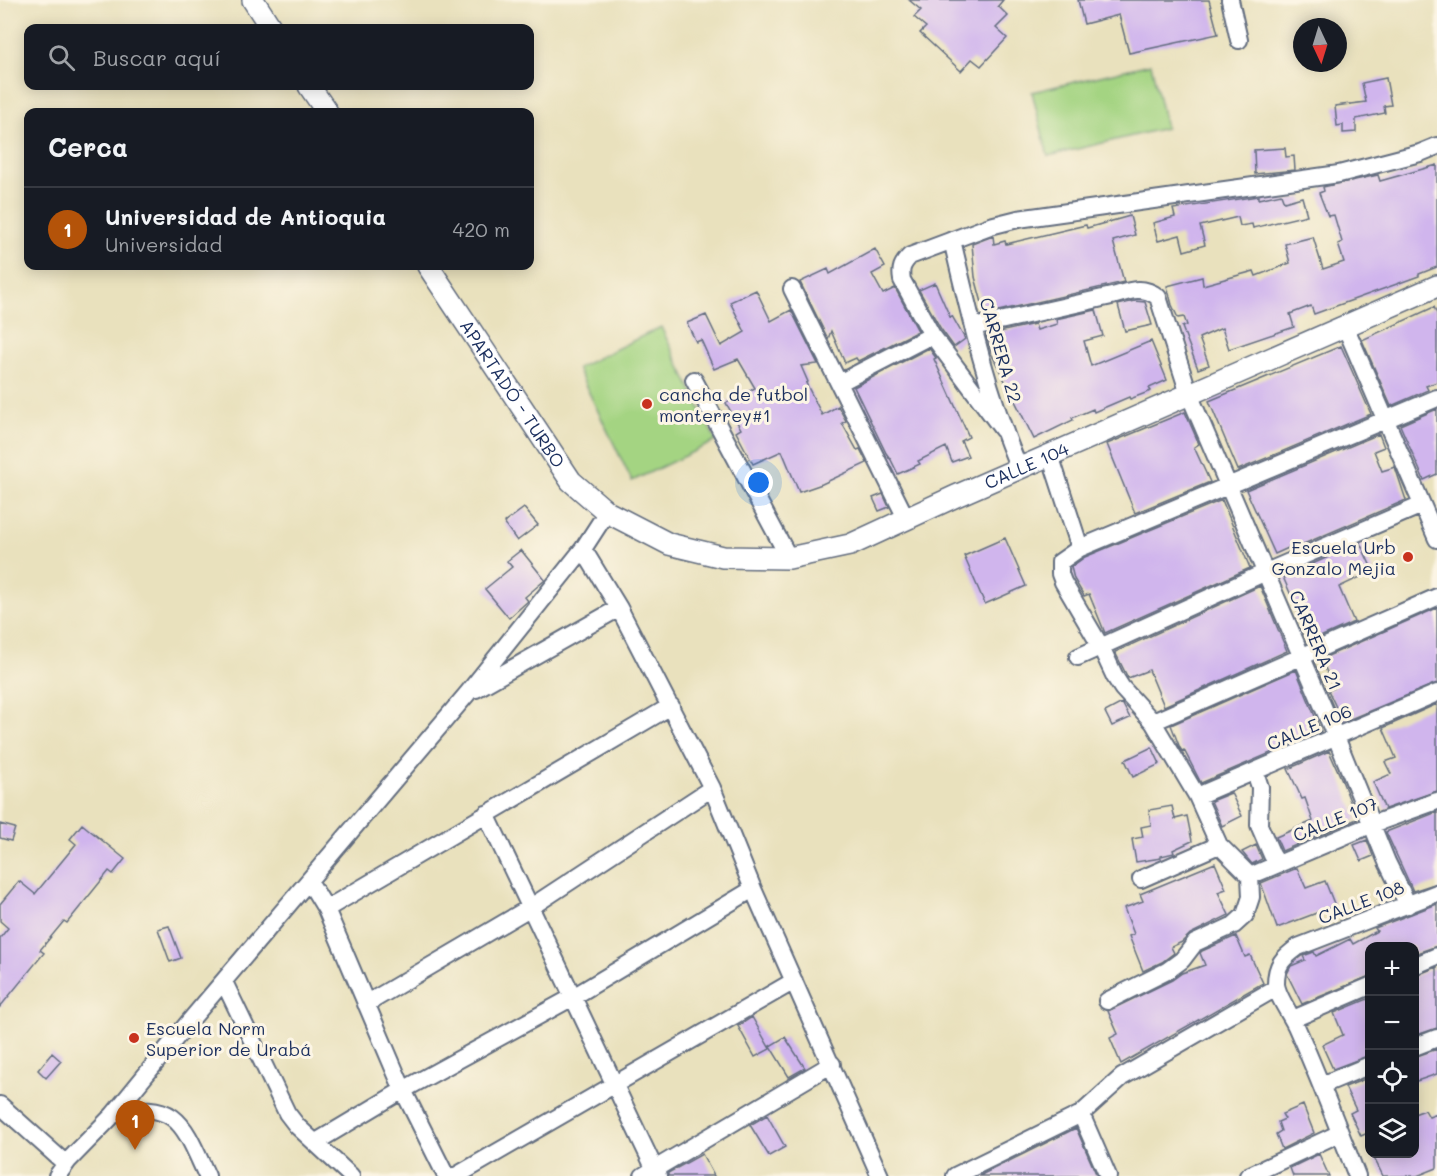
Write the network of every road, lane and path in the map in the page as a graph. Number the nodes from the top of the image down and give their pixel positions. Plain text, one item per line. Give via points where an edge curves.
1 (253, 0) edge
2 (1230, 0) edge
3 (268, 24) edge
4 (1239, 40) dead end
5 (312, 90) edge
6 (324, 108) edge
7 (1437, 146) edge
8 (952, 240) junction
9 (431, 270) edge
10 (1437, 286) edge
11 (792, 289) dead end
12 (1345, 326) junction
13 (973, 327) junction
14 (932, 335) junction
15 (694, 380) dead end
16 (839, 383) junction
17 (1190, 394) junction
18 (1437, 398) edge
19 (1385, 420) junction
20 (1003, 430) junction
21 (1050, 454) junction
22 (1020, 468) junction
23 (1229, 486) junction
24 (1422, 505) junction
25 (607, 512) junction
26 (906, 518) junction
27 (1437, 539) edge
28 (1080, 548) junction
29 (583, 549) junction
30 (789, 558) junction
31 (1266, 573) junction
32 (1437, 597) edge
33 (619, 608) junction
34 (1101, 647) junction
35 (1078, 657) dead end
36 (1302, 657) junction
37 (1437, 693) edge
38 (467, 694) junction
39 (671, 706) junction
40 (1153, 722) junction
41 (1336, 737) junction
42 (1255, 772) junction
43 (712, 788) junction
44 (1197, 796) junction
45 (1437, 801) edge
46 (486, 814) junction
47 (1373, 824) junction
48 (1219, 845) junction
49 (1278, 864) junction
50 (1250, 876) junction
51 (1141, 879) dead end
52 (309, 881) junction
53 (753, 889) junction
54 (1437, 894) edge
55 (1408, 905) junction
56 (531, 907) junction
57 (326, 909) junction
58 (1437, 956) edge
59 (1419, 964) edge
60 (794, 981) junction
61 (224, 982) junction
62 (1276, 988) junction
63 (1365, 988) edge
64 (573, 997) junction
65 (1107, 1001) dead end
66 (366, 1004) junction
67 (1293, 1019) junction
68 (1437, 1038) edge
69 (1419, 1045) edge
70 (832, 1065) junction
71 (1365, 1067) edge
72 (1322, 1084) junction
73 (615, 1085) junction
74 (403, 1090) junction
75 (0, 1105) edge
76 (1081, 1114) junction
77 (113, 1115) junction
78 (1340, 1133) junction
79 (316, 1142) junction
80 (62, 1170) edge
81 (652, 1174) edge
82 (876, 1175) edge
83 (207, 1176) edge
84 (351, 1176) edge
85 (447, 1176) edge
86 (456, 1176) edge
87 (955, 1176) edge
88 (1108, 1176) edge
89 (1248, 1176) edge
90 (1357, 1176) edge

1 - 3 main road
2 - 4 street
5 - 6 main road
7 - 8 street via 1339,174 1018,219
8 - 13 street, CARRERA 22
8 - 14 street via 910,256 900,272
9 - 25 main road, APARTADÓ - TURBO via 571,481
10 - 12 main road, CALLE 104
11 - 16 street
12 - 17 main road, CALLE 104
12 - 19 street
13 - 17 street, CARRERA 21 via 1142,289 1158,297
13 - 20 street, CARRERA 22
14 - 16 street
14 - 20 street
15 - 30 street
16 - 26 street
17 - 21 main road, CALLE 104
17 - 23 street, CARRERA 21
18 - 19 street
19 - 23 street
19 - 24 street
20 - 22 street, CARRERA 22
21 - 22 main road, CALLE 104
21 - 28 street
22 - 26 main road, CALLE 104
23 - 28 street
23 - 31 street, CARRERA 21
24 - 27 street
24 - 31 street
25 - 29 street
25 - 30 main road, CALLE 104 via 669,544 723,557
26 - 30 main road, CALLE 104 via 850,545
28 - 34 street via 1063,558 1060,574
29 - 33 street
29 - 38 street
31 - 34 street
31 - 36 street, CARRERA 21
32 - 36 street
33 - 38 street
33 - 39 street
34 - 35 street
34 - 40 street via 1122,688
36 - 40 street
36 - 41 street, CARRERA 21
37 - 41 street, CALLE 106
38 - 52 street
39 - 43 street
39 - 46 street
40 - 44 street
41 - 42 street, CALLE 106
41 - 47 street, CARRERA 21
42 - 44 street, CALLE 106
42 - 49 street via 1261,794 1258,825
43 - 53 street
43 - 56 street
44 - 48 street
45 - 47 street, CALLE 107
46 - 56 street
46 - 57 street
47 - 49 street, CALLE 107
47 - 55 street, CARRERA 21
48 - 50 street
48 - 51 street
49 - 50 street, CALLE 107
50 - 65 street via 1251,897 1240,920 1196,943 1167,971
52 - 57 street
52 - 61 street
53 - 60 street
53 - 64 street
54 - 55 street, CALLE 108
55 - 62 street, CALLE 108 via 1298,947 1283,958 1277,970
56 - 64 street
56 - 66 street
57 - 66 street
58 - 59 street
60 - 70 street
60 - 73 street
61 - 77 street
61 - 79 street via 287,1113
62 - 67 street
62 - 76 street via 1122,1077
63 - 67 street
64 - 73 street
64 - 74 street
66 - 74 street
67 - 72 street
68 - 69 street
70 - 81 street
70 - 82 street
71 - 72 street
72 - 78 street
73 - 81 street
73 - 86 street
74 - 79 street
74 - 85 street
75 - 80 street
76 - 87 street
76 - 88 street
77 - 80 street
77 - 83 street via 137,1109 165,1113 187,1134
78 - 89 street
78 - 90 street
79 - 84 street

